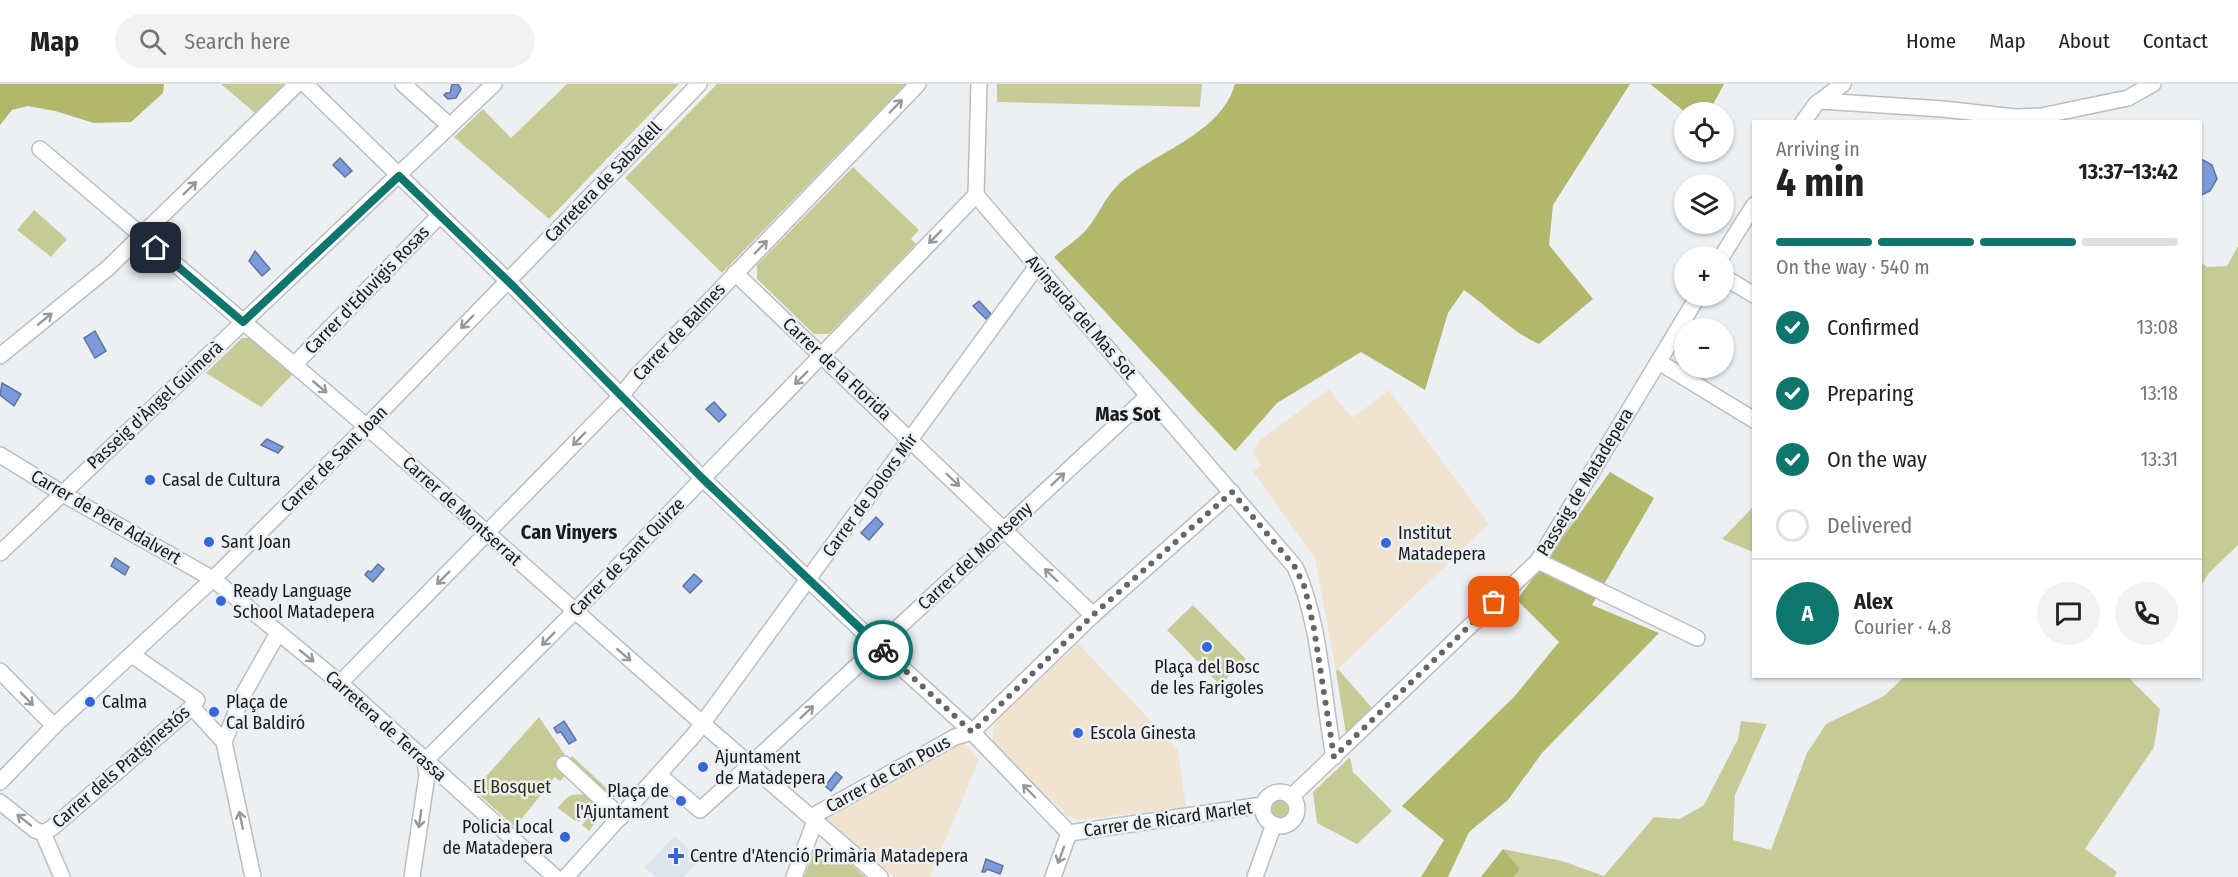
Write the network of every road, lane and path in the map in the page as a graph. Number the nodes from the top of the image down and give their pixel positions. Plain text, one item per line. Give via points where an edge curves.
1 (297, 84) edge
2 (305, 84) edge
3 (402, 84) edge
4 (699, 84) edge
5 (918, 84) edge
6 (979, 84) edge
7 (1843, 84) edge
8 (2152, 84) edge
9 (491, 85) edge
10 (1821, 101) junction
11 (1805, 117) edge
12 (450, 126) junction
13 (40, 149) dead end
14 (399, 176) junction
15 (976, 195) junction
16 (1752, 208) edge
17 (440, 215) junction
18 (141, 235) junction
19 (1728, 246) edge
20 (1037, 266) junction
21 (735, 273) junction
22 (507, 280) junction
23 (1734, 283) edge
24 (1752, 294) edge
25 (1692, 306) edge
26 (243, 322) junction
27 (823, 355) junction
28 (0, 356) edge
29 (1659, 362) junction
30 (294, 365) junction
31 (1148, 396) junction
32 (620, 397) junction
33 (1752, 419) edge
34 (366, 427) junction
35 (911, 440) junction
36 (0, 454) edge
37 (702, 478) junction
38 (62, 492) junction
39 (1232, 492) junction
40 (1003, 529) junction
41 (487, 534) junction
42 (0, 553) edge
43 (1538, 561) junction
44 (213, 579) junction
45 (808, 580) junction
46 (575, 611) junction
47 (1093, 615) junction
48 (278, 633) junction
49 (1697, 638) dead end
50 (879, 646) junction
51 (132, 655) junction
52 (0, 671) edge
53 (340, 683) junction
54 (195, 704) junction
55 (703, 724) junction
56 (54, 726) junction
57 (972, 732) junction
58 (224, 742) junction
59 (1334, 757) junction
60 (425, 761) junction
61 (564, 764) dead end
62 (750, 765) junction
63 (659, 775) junction
64 (0, 782) edge
65 (1291, 796) junction
66 (0, 802) edge
67 (1263, 805) junction
68 (621, 817) junction
69 (813, 819) junction
70 (1274, 824) junction
71 (43, 833) junction
72 (1069, 833) junction
73 (62, 877) edge
74 (253, 877) edge
75 (412, 877) edge
76 (555, 877) edge
77 (566, 877) edge
78 (794, 877) edge
79 (880, 877) edge
80 (1053, 877) edge
81 (1255, 877) edge

18 -> 1 street
2 - 14 street, Carrer de Ricard Marlet
3 - 12 street
4 - 22 street, Carretera de Sabadell
21 -> 5 street, Carrer de Balmes
6 - 15 street
7 - 10 street
8 - 10 street via 2127,98 2041,116
9 - 12 street, Passeig d'Àngel Guimerà
10 - 11 street
12 - 14 street, Passeig d'Àngel Guimerà
13 - 18 street, Carrer de Montserrat
14 - 17 street, Carrer de Ricard Marlet
14 - 26 street, Passeig d'Àngel Guimerà
15 - 20 street, Avinguda del Mas Sot
15 -> 27 street, Carrer de Sant Quirze
16 - 19 street
17 - 22 street, Carrer de Ricard Marlet
17 - 30 street, Carrer d'Eduvigis Rosas
18 - 26 street, Carrer de Montserrat
28 -> 18 street via 108,268
20 - 31 street, Avinguda del Mas Sot
20 - 35 street, Carrer de Dolors Mir
21 - 27 street, Carrer de la Florida
21 - 32 street, Carrer de Balmes
22 - 32 street, Carrer de Ricard Marlet
22 -> 34 street, Carrer de Sant Joan
23 - 24 street
25 - 29 street, Passeig de Matadepera
26 - 30 street, Carrer de Montserrat
26 - 38 street, Passeig d'Àngel Guimerà
27 - 35 street, Carrer de la Florida
27 -> 37 street, Carrer de Sant Quirze
29 - 33 street
29 - 43 street, Passeig de Matadepera
30 -> 34 street, Carrer de Montserrat
31 - 39 street, Avinguda del Mas Sot
40 -> 31 street, Carrer del Montseny
32 - 37 street, Carrer de Ricard Marlet
32 -> 41 street, Carrer de Balmes
34 - 41 street, Carrer de Montserrat
34 - 44 street, Carrer de Sant Joan
35 -> 40 street, Carrer de la Florida
35 - 45 street, Carrer de Dolors Mir
36 - 38 street, Carrer de Pere Adalvert
37 - 45 street, Carrer de Ricard Marlet
37 - 46 street, Carrer de Sant Quirze
38 - 42 street, Passeig d'Àngel Guimerà
38 - 44 street, Carrer de Pere Adalvert
39 - 47 street, Carrer de Can Pous
39 - 59 street, Avinguda del Mas Sot via 1295,567 1305,588
47 -> 40 street, Carrer de la Florida
40 - 50 street, Carrer del Montseny
41 - 46 street, Carrer de Montserrat
41 -> 53 street, Carrer de Balmes
43 - 49 street
43 - 59 street, Passeig de Matadepera
44 - 48 street, Carretera de Terrassa
44 - 51 street, Carrer de Sant Joan
45 - 50 street, Carrer de Ricard Marlet
45 - 55 street, Carrer de Dolors Mir
46 -> 55 street, Carrer de Montserrat
46 -> 60 street, Carrer de Sant Quirze
47 - 57 street, Carrer de Can Pous
48 -> 53 street, Carretera de Terrassa
48 - 58 street via 243,695
50 - 57 street, Carrer de Ricard Marlet
62 -> 50 street, Carrer del Montseny
51 - 54 street
51 - 56 street, Carrer de Sant Joan
52 -> 56 street
53 - 60 street, Carretera de Terrassa
54 - 58 street
54 - 71 street, Carrer dels Pratginestós
55 - 62 street, Carrer de Montserrat
55 - 63 street, Carrer de Dolors Mir
56 - 64 street, Carrer de Sant Joan
57 - 69 street, Carrer de Can Pous via 955,737
72 -> 57 street, Carrer de Ricard Marlet
74 -> 58 street
59 - 65 street, Passeig de Matadepera
60 -> 75 street via 427,775
60 - 76 street, Carretera de Terrassa
61 - 68 street
62 - 63 street via 700,810
62 - 69 street, Carrer de Montserrat
63 - 68 street, Carrer de Dolors Mir
65 - 67 street via 1275,793
65 - 70 street via 1296,809 1293,818 1287,824
71 -> 66 street
67 - 70 street via 1265,816
67 - 72 street, Carrer de Ricard Marlet
68 - 77 street, Carrer de Dolors Mir
69 - 78 street
69 - 79 street, Carrer de Montserrat
70 - 81 street
71 - 73 street
72 -> 80 street

